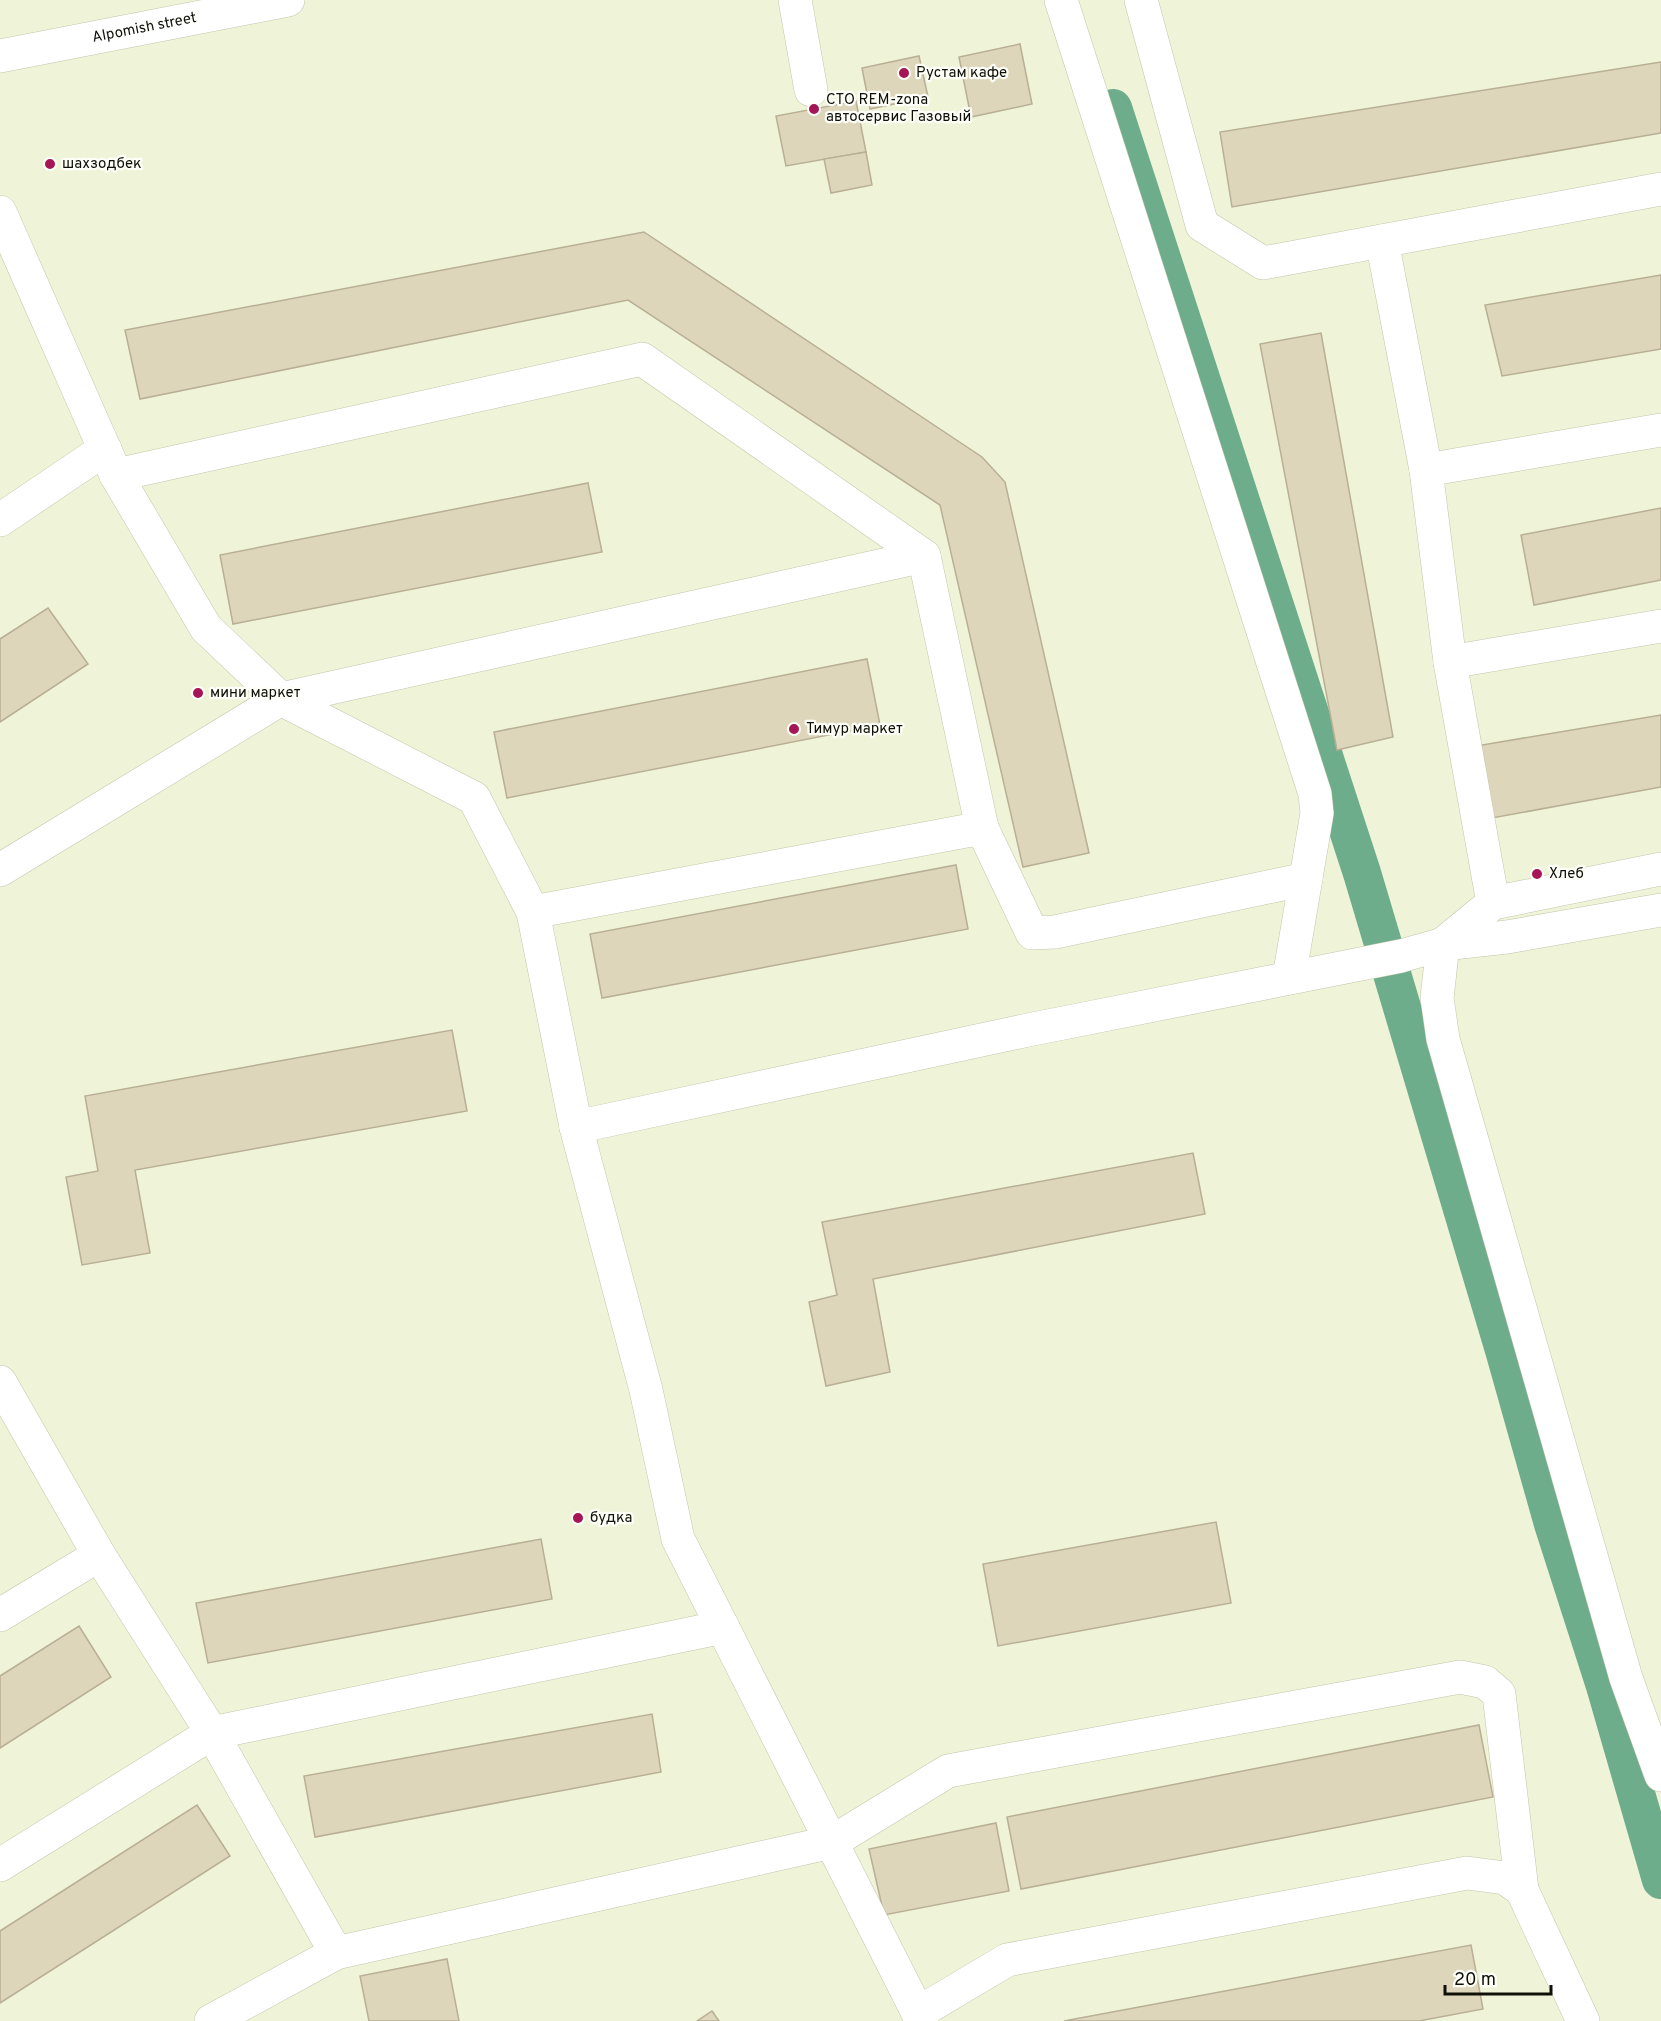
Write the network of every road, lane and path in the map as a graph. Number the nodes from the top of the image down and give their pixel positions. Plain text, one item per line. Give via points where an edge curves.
1 (288, 0) edge
2 (795, 0) edge
3 (1061, 0) edge
4 (1141, 0) edge
5 (0, 56) edge
6 (811, 90) dead end
7 (1661, 189) edge
8 (0, 212) edge
9 (1382, 241) junction
10 (1661, 430) edge
11 (111, 462) junction
12 (1426, 470) junction
13 (0, 520) edge
14 (924, 556) junction
15 (1661, 626) edge
16 (1450, 662) junction
17 (281, 699) junction
18 (982, 828) junction
19 (1661, 869) edge
20 (0, 870) edge
21 (1306, 879) junction
22 (1493, 903) junction
23 (1661, 910) edge
24 (533, 912) junction
25 (1443, 945) junction
26 (1289, 978) junction
27 (576, 1127) junction
28 (0, 1383) edge
29 (99, 1555) junction
30 (0, 1615) edge
31 (723, 1627) junction
32 (212, 1733) junction
33 (1661, 1775) edge
34 (832, 1842) junction
35 (0, 1864) edge
36 (1522, 1890) junction
37 (336, 1953) junction
38 (920, 2017) edge
39 (211, 2021) edge
40 (1582, 2021) edge

1 - 5 main road, Alpomish street
2 - 6 main road
3 - 21 main road via 1315,794 1317,813
4 - 9 main road via 1202,225 1263,263
7 - 9 main road
8 - 11 main road
9 - 12 main road
10 - 12 main road
11 - 13 main road
11 - 14 main road via 642,359
11 - 17 main road via 206,628
12 - 16 main road
14 - 17 main road
14 - 18 main road
15 - 16 main road
16 - 22 main road
17 - 20 main road
17 - 24 main road via 474,798
18 - 21 main road via 1032,933 1055,932
18 - 24 main road
19 - 22 main road
21 - 26 main road
22 - 25 main road
23 - 25 main road via 1507,938
24 - 27 main road
25 - 26 main road
25 - 33 main road via 1437,998 1443,1039 1626,1678
26 - 27 main road
27 - 31 main road via 646,1390 678,1539
28 - 29 main road
29 - 30 main road
29 - 32 main road
31 - 32 main road
31 - 34 main road
32 - 35 main road
32 - 37 main road
34 - 36 main road via 948,1771 1460,1677 1485,1682 1499,1695
34 - 37 main road
34 - 38 main road
36 - 38 main road via 1504,1878 1467,1873 1007,1960
36 - 40 main road
37 - 39 main road

